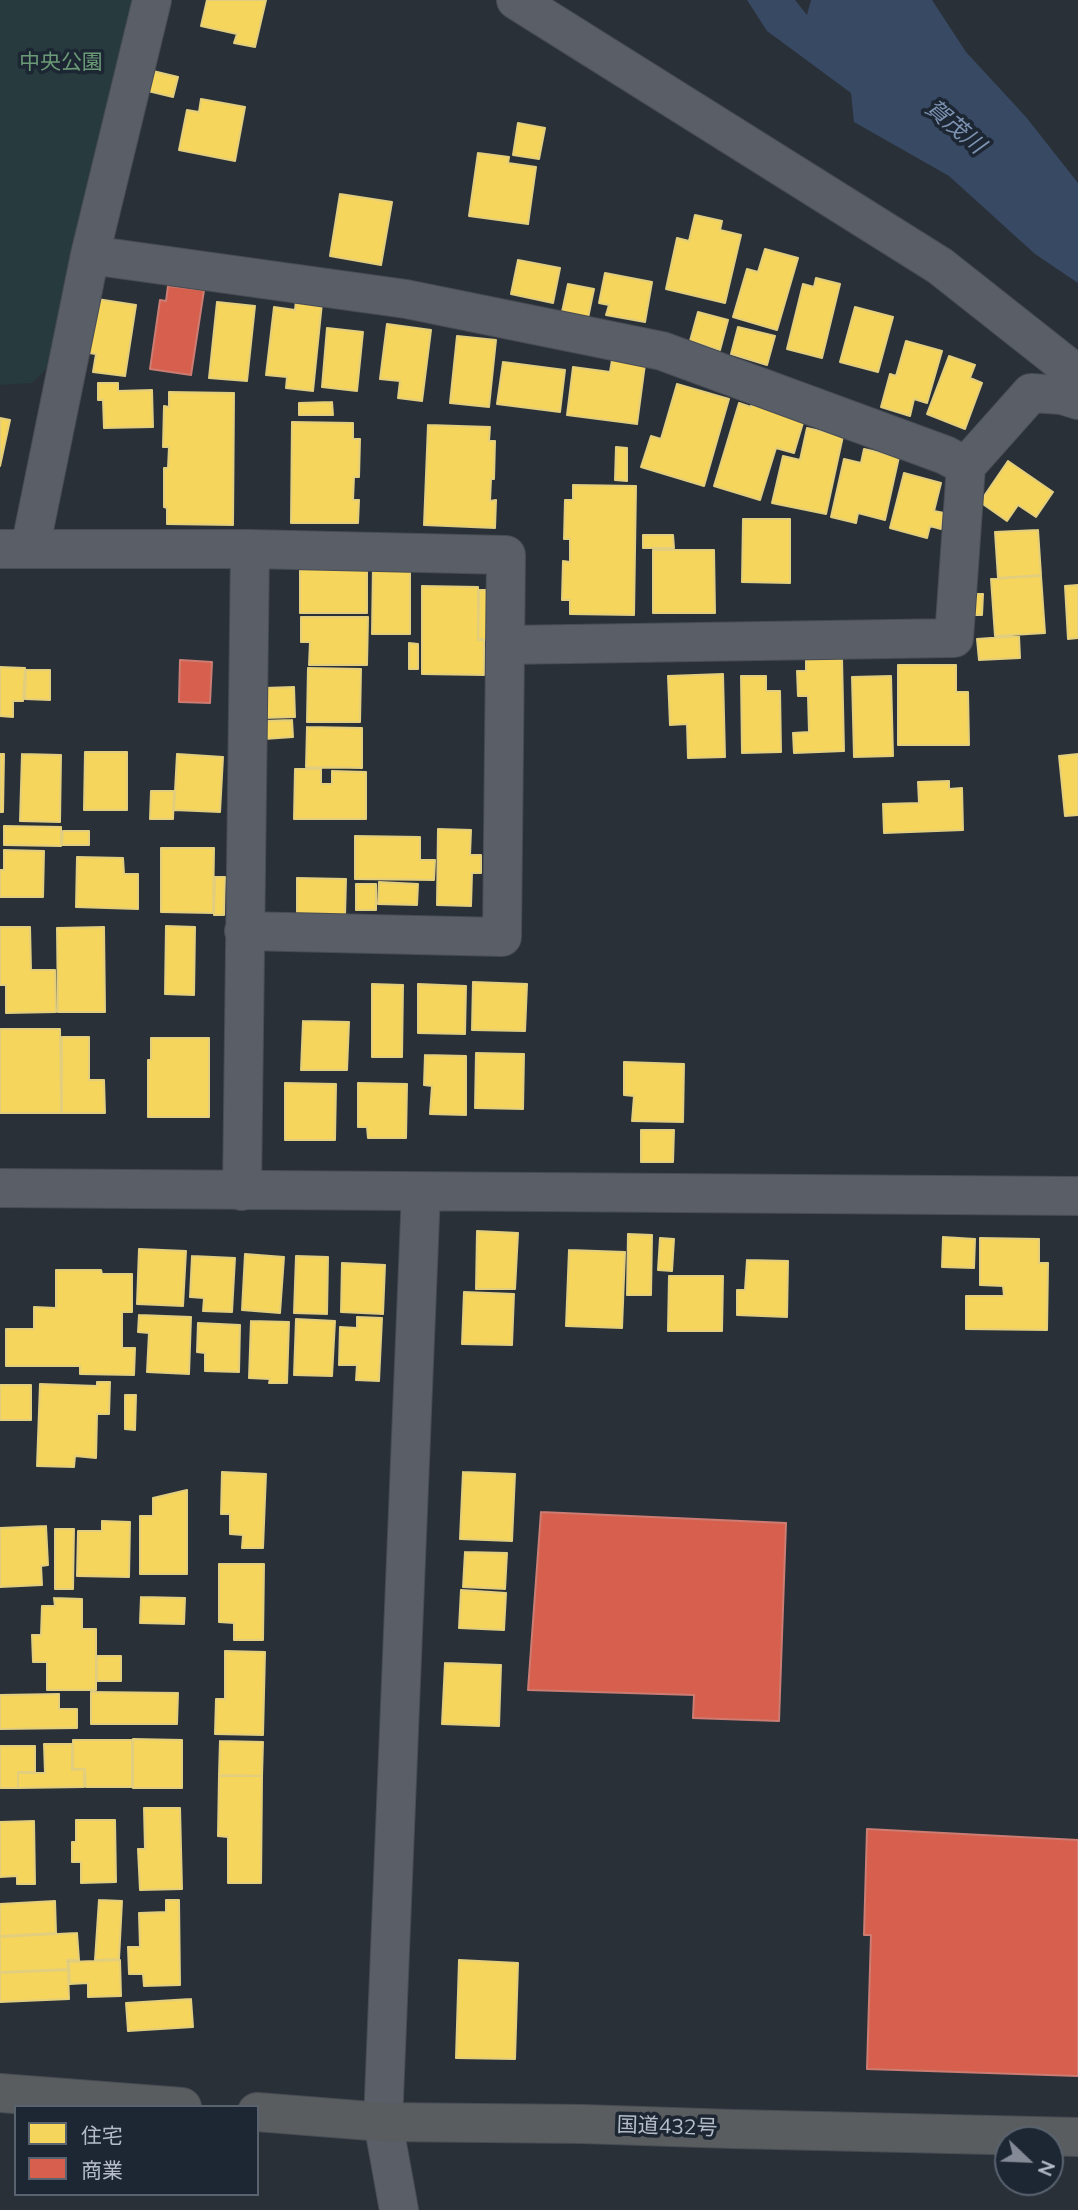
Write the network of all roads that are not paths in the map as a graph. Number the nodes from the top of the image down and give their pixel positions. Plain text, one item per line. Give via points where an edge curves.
1 (152, 0) edge
2 (516, 0) edge
3 (90, 255) junction
4 (1078, 375) edge
5 (1078, 400) edge
6 (966, 466) junction
7 (15, 549) edge
8 (250, 549) junction
9 (506, 645) junction
10 (244, 932) junction
11 (0, 1188) edge
12 (242, 1191) junction
13 (421, 1192) junction
14 (1078, 1196) edge
15 (0, 2093) edge
16 (157, 2105) edge
17 (259, 2112) edge
18 (383, 2122) junction
19 (1078, 2137) edge
20 (399, 2210) edge

1 - 3 street
2 - 4 street via 940,266
3 - 6 street via 406,299 662,351
3 - 7 street
5 - 6 street via 1031,393
6 - 9 street via 954,638
7 - 8 street
8 - 9 street via 506,555
8 - 10 street
9 - 10 street via 502,937
10 - 12 street
11 - 12 street
12 - 13 street
13 - 14 street
13 - 18 street
15 - 16 highway
17 - 18 highway, 国道432号
18 - 19 highway, 国道432号
18 - 20 street

